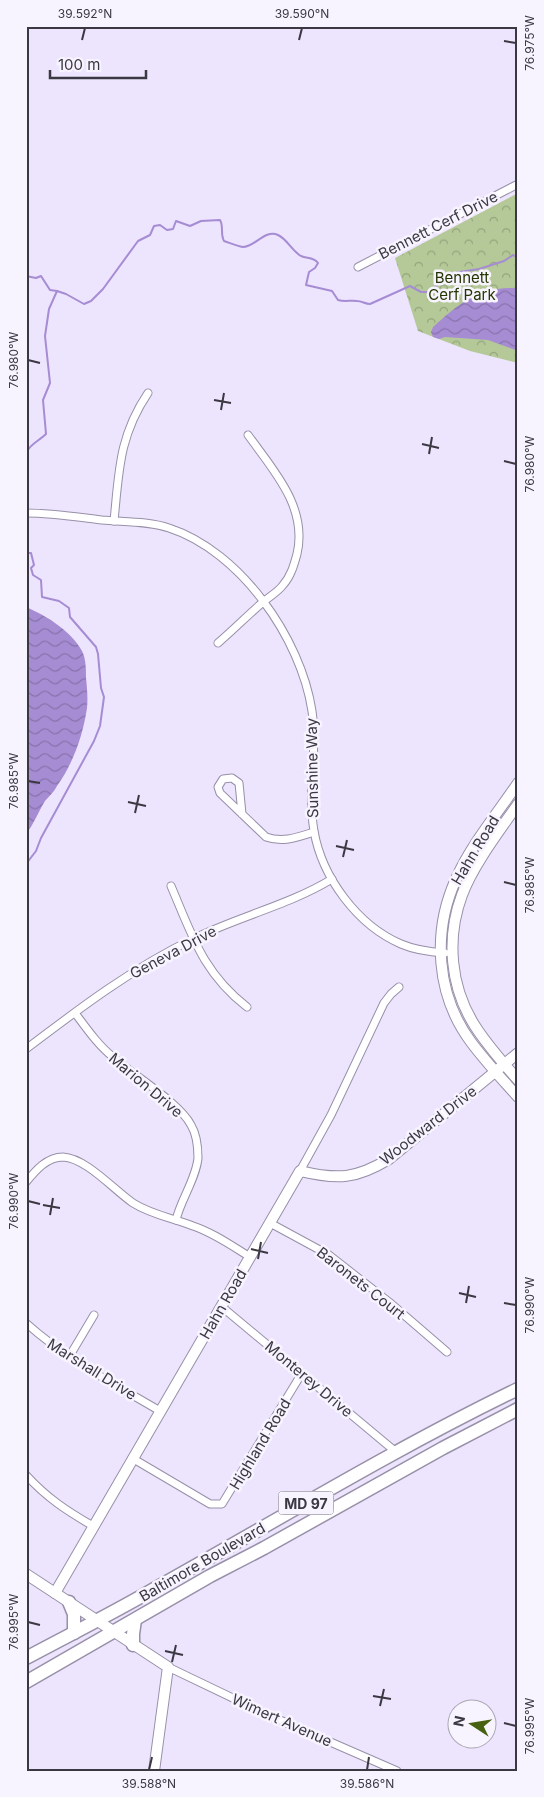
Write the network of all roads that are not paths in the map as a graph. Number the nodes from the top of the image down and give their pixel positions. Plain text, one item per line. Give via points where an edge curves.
1 (518, 184) edge
2 (358, 267) dead end
3 (148, 393) dead end
4 (248, 435) dead end
5 (26, 513) edge
6 (114, 521) junction
7 (264, 602) junction
8 (218, 643) dead end
9 (518, 783) edge
10 (518, 804) edge
11 (242, 814) junction
12 (314, 832) junction
13 (332, 879) junction
14 (171, 886) dead end
15 (194, 938) junction
16 (440, 952) junction
17 (452, 953) junction
18 (399, 988) dead end
19 (247, 1007) dead end
20 (75, 1013) junction
21 (26, 1049) edge
22 (518, 1053) edge
23 (505, 1065) junction
24 (496, 1072) junction
25 (518, 1080) edge
26 (518, 1097) edge
27 (300, 1171) junction
28 (26, 1182) edge
29 (176, 1220) junction
30 (270, 1223) junction
31 (250, 1257) junction
32 (222, 1307) junction
33 (94, 1314) dead end
34 (26, 1323) edge
35 (447, 1352) dead end
36 (69, 1357) junction
37 (302, 1373) junction
38 (518, 1389) edge
39 (518, 1409) edge
40 (160, 1411) junction
41 (396, 1452) junction
42 (132, 1458) junction
43 (26, 1475) edge
44 (93, 1526) junction
45 (26, 1574) edge
46 (55, 1593) junction
47 (69, 1602) junction
48 (135, 1620) junction
49 (97, 1621) junction
50 (74, 1632) junction
51 (114, 1632) junction
52 (133, 1645) junction
53 (26, 1658) edge
54 (168, 1667) junction
55 (26, 1682) edge
56 (154, 1771) edge
57 (398, 1771) edge

1 - 2 street, Bennett Cerf Drive
3 - 6 street via 126,435
4 - 7 street via 291,499 300,530 290,576
5 - 6 street, Sunshine Way
6 - 7 street, Sunshine Way via 157,525 193,538 234,568
7 - 8 street
7 - 12 street, Sunshine Way via 293,649 309,697 314,740 311,805
9 - 16 street, Hahn Road via 456,877 444,916
10 - 17 street, Hahn Road via 462,894
11 - 11 street via 220,793 218,787 223,779 232,778 239,783
11 - 12 street via 266,837 275,840
12 - 13 street, Sunshine Way
13 - 15 street, Geneva Drive via 299,897
13 - 16 street, Sunshine Way via 356,912 384,934 410,948
14 - 15 street
15 - 19 street via 218,980
15 - 20 street, Geneva Drive via 133,972
16 - 17 street, Sunshine Way
16 - 24 street, Hahn Road via 444,985 451,1007 471,1041
17 - 23 street, Hahn Road via 464,1006 476,1028
18 - 27 street, Hahn Road via 384,1004 331,1115
20 - 21 street, Geneva Drive
20 - 29 street, Marion Drive via 103,1049 180,1110 191,1124 198,1159
22 - 23 street, Woodward Drive
23 - 24 street, Woodward Drive
23 - 25 street, Hahn Road
24 - 26 street, Hahn Road
24 - 27 street, Woodward Drive via 389,1159 372,1169 336,1177
27 - 30 street, Hahn Road
28 - 29 street via 50,1160 73,1159 142,1209
29 - 31 street via 206,1231
30 - 31 street, Hahn Road
30 - 35 street, Baronets Court via 328,1255
31 - 32 street, Hahn Road
32 - 37 street, Monterey Drive
32 - 40 street, Hahn Road
33 - 36 street
34 - 36 street, Marshall Drive
36 - 40 street, Marshall Drive
37 - 41 street, Monterey Drive
37 - 42 street, Highland Road via 222,1504 211,1504
38 - 41 highway, Baltimore Boulevard / MD 97
39 - 48 highway, Baltimore Boulevard / MD 97
40 - 42 street, Hahn Road
41 - 49 highway, Baltimore Boulevard / MD 97
42 - 44 street, Hahn Road
43 - 44 street via 54,1503
44 - 46 street, Hahn Road
45 - 46 street
46 - 47 street
47 - 49 street
47 - 50 highway via 74,1614
48 - 51 highway, Baltimore Boulevard / MD 97
48 - 52 highway
49 - 50 highway, MD 97
49 - 51 street
50 - 53 highway, MD 97
51 - 52 street
51 - 55 highway, MD 97
52 - 54 street
54 - 56 street
54 - 57 street, Wimert Avenue

